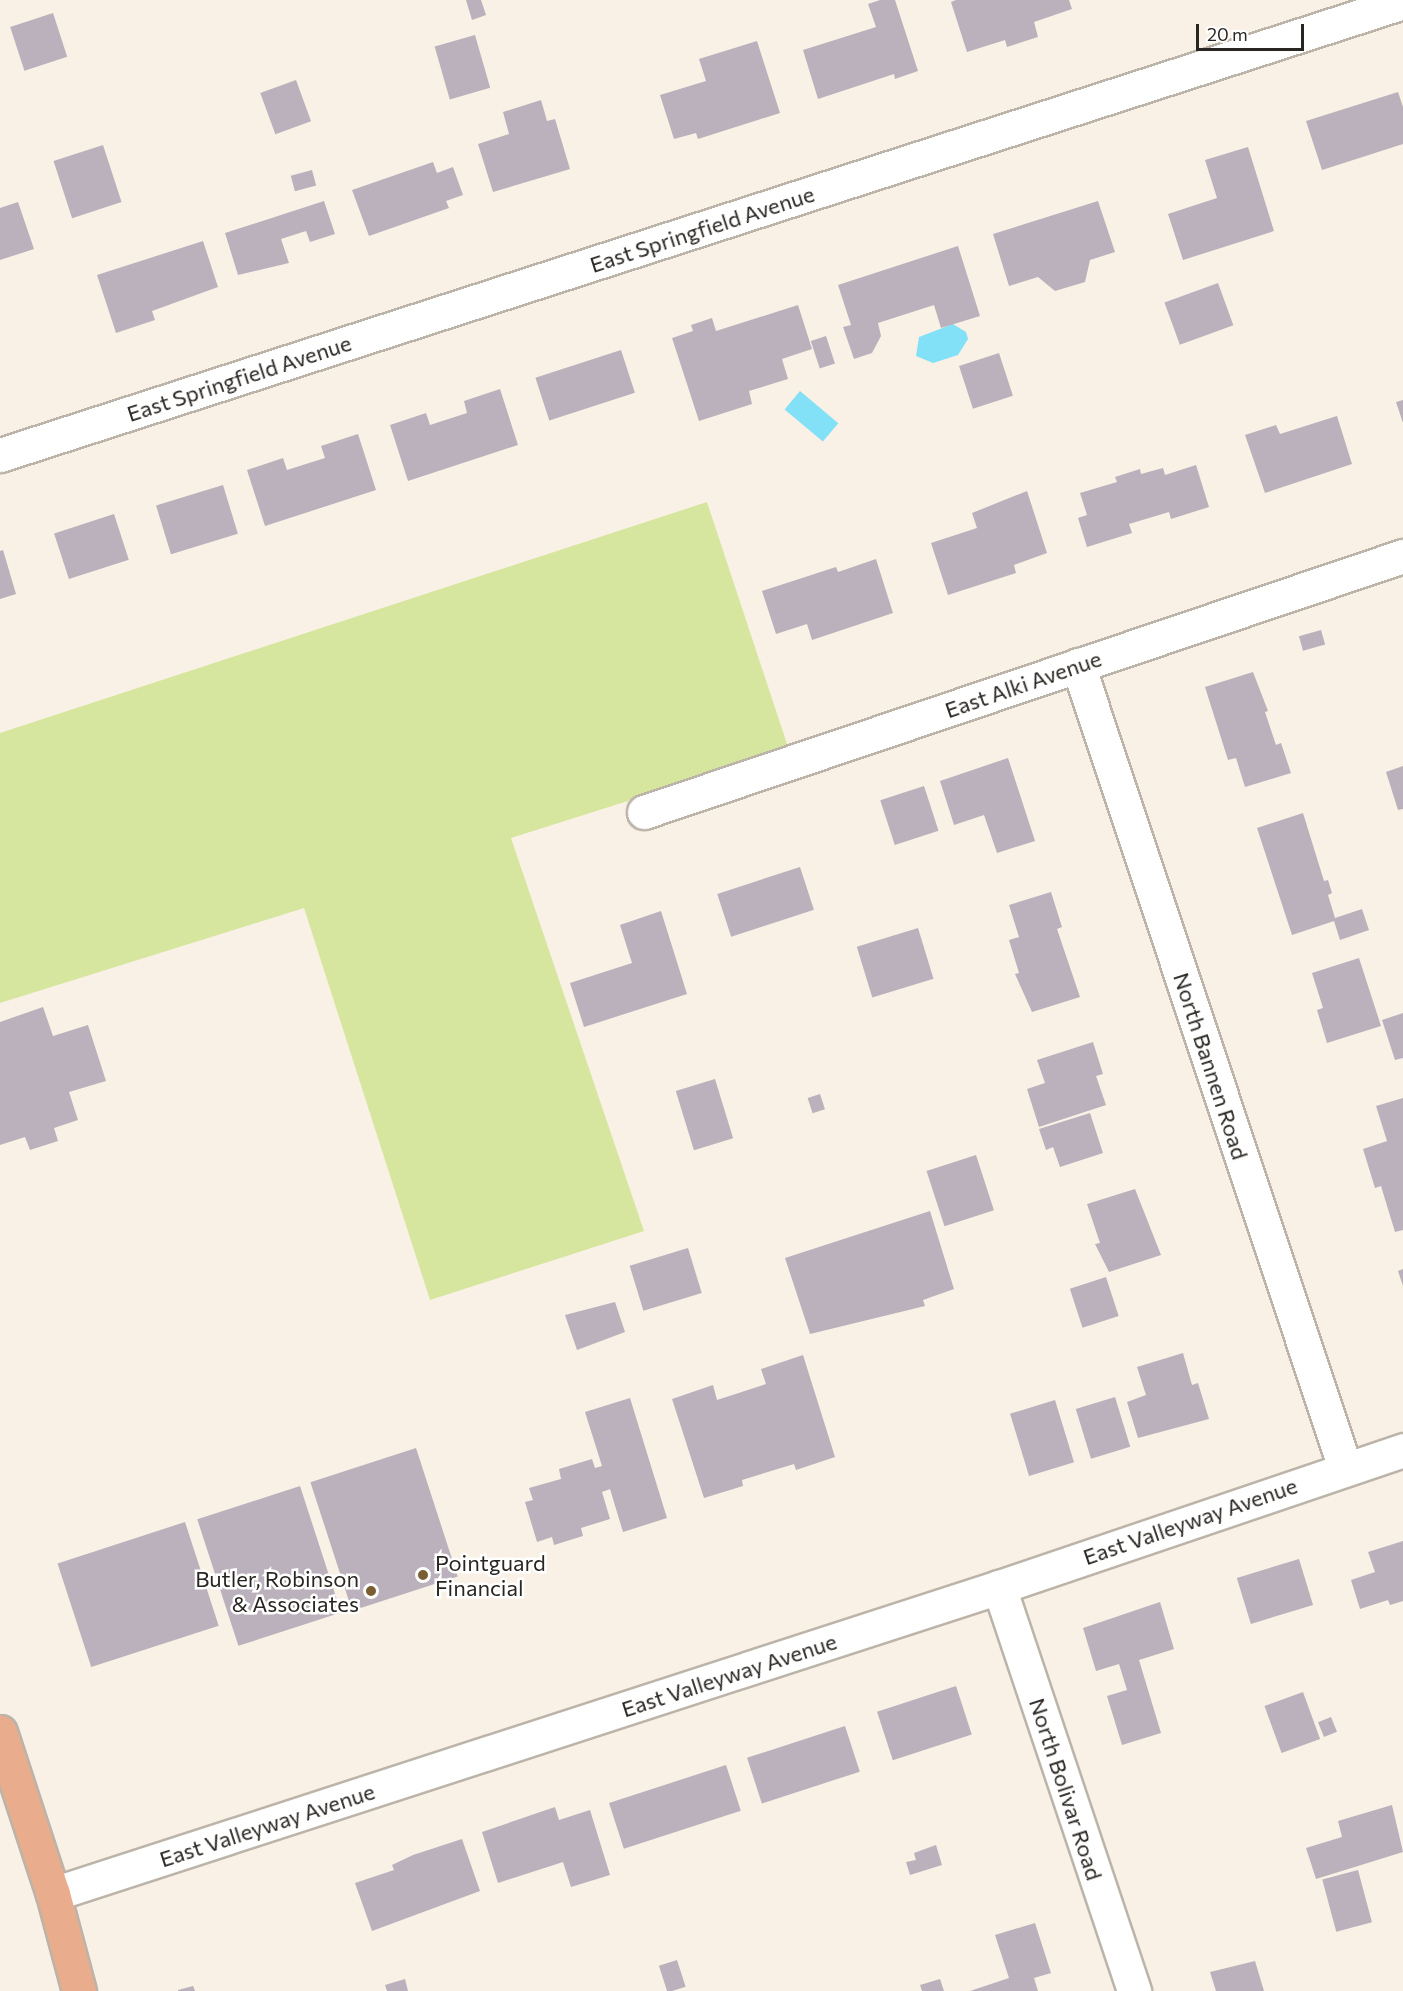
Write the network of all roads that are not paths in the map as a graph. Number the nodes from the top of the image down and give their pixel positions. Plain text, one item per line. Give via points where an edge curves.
1 (1403, 2) edge
2 (0, 455) edge
3 (1403, 556) edge
4 (1077, 665) junction
5 (644, 812) dead end
6 (1403, 1450) edge
7 (1345, 1468) junction
8 (999, 1587) junction
9 (0, 1732) edge
10 (53, 1894) junction
11 (79, 1991) edge
12 (1134, 1991) edge

1 - 2 street, East Springfield Avenue
3 - 4 street, East Alki Avenue
4 - 5 street, East Alki Avenue
4 - 7 street, North Bannen Road
6 - 7 street, East Valleyway Avenue
7 - 8 street, East Valleyway Avenue
8 - 10 street, East Valleyway Avenue
8 - 12 street, North Bolivar Road
9 - 10 main road
10 - 11 main road

